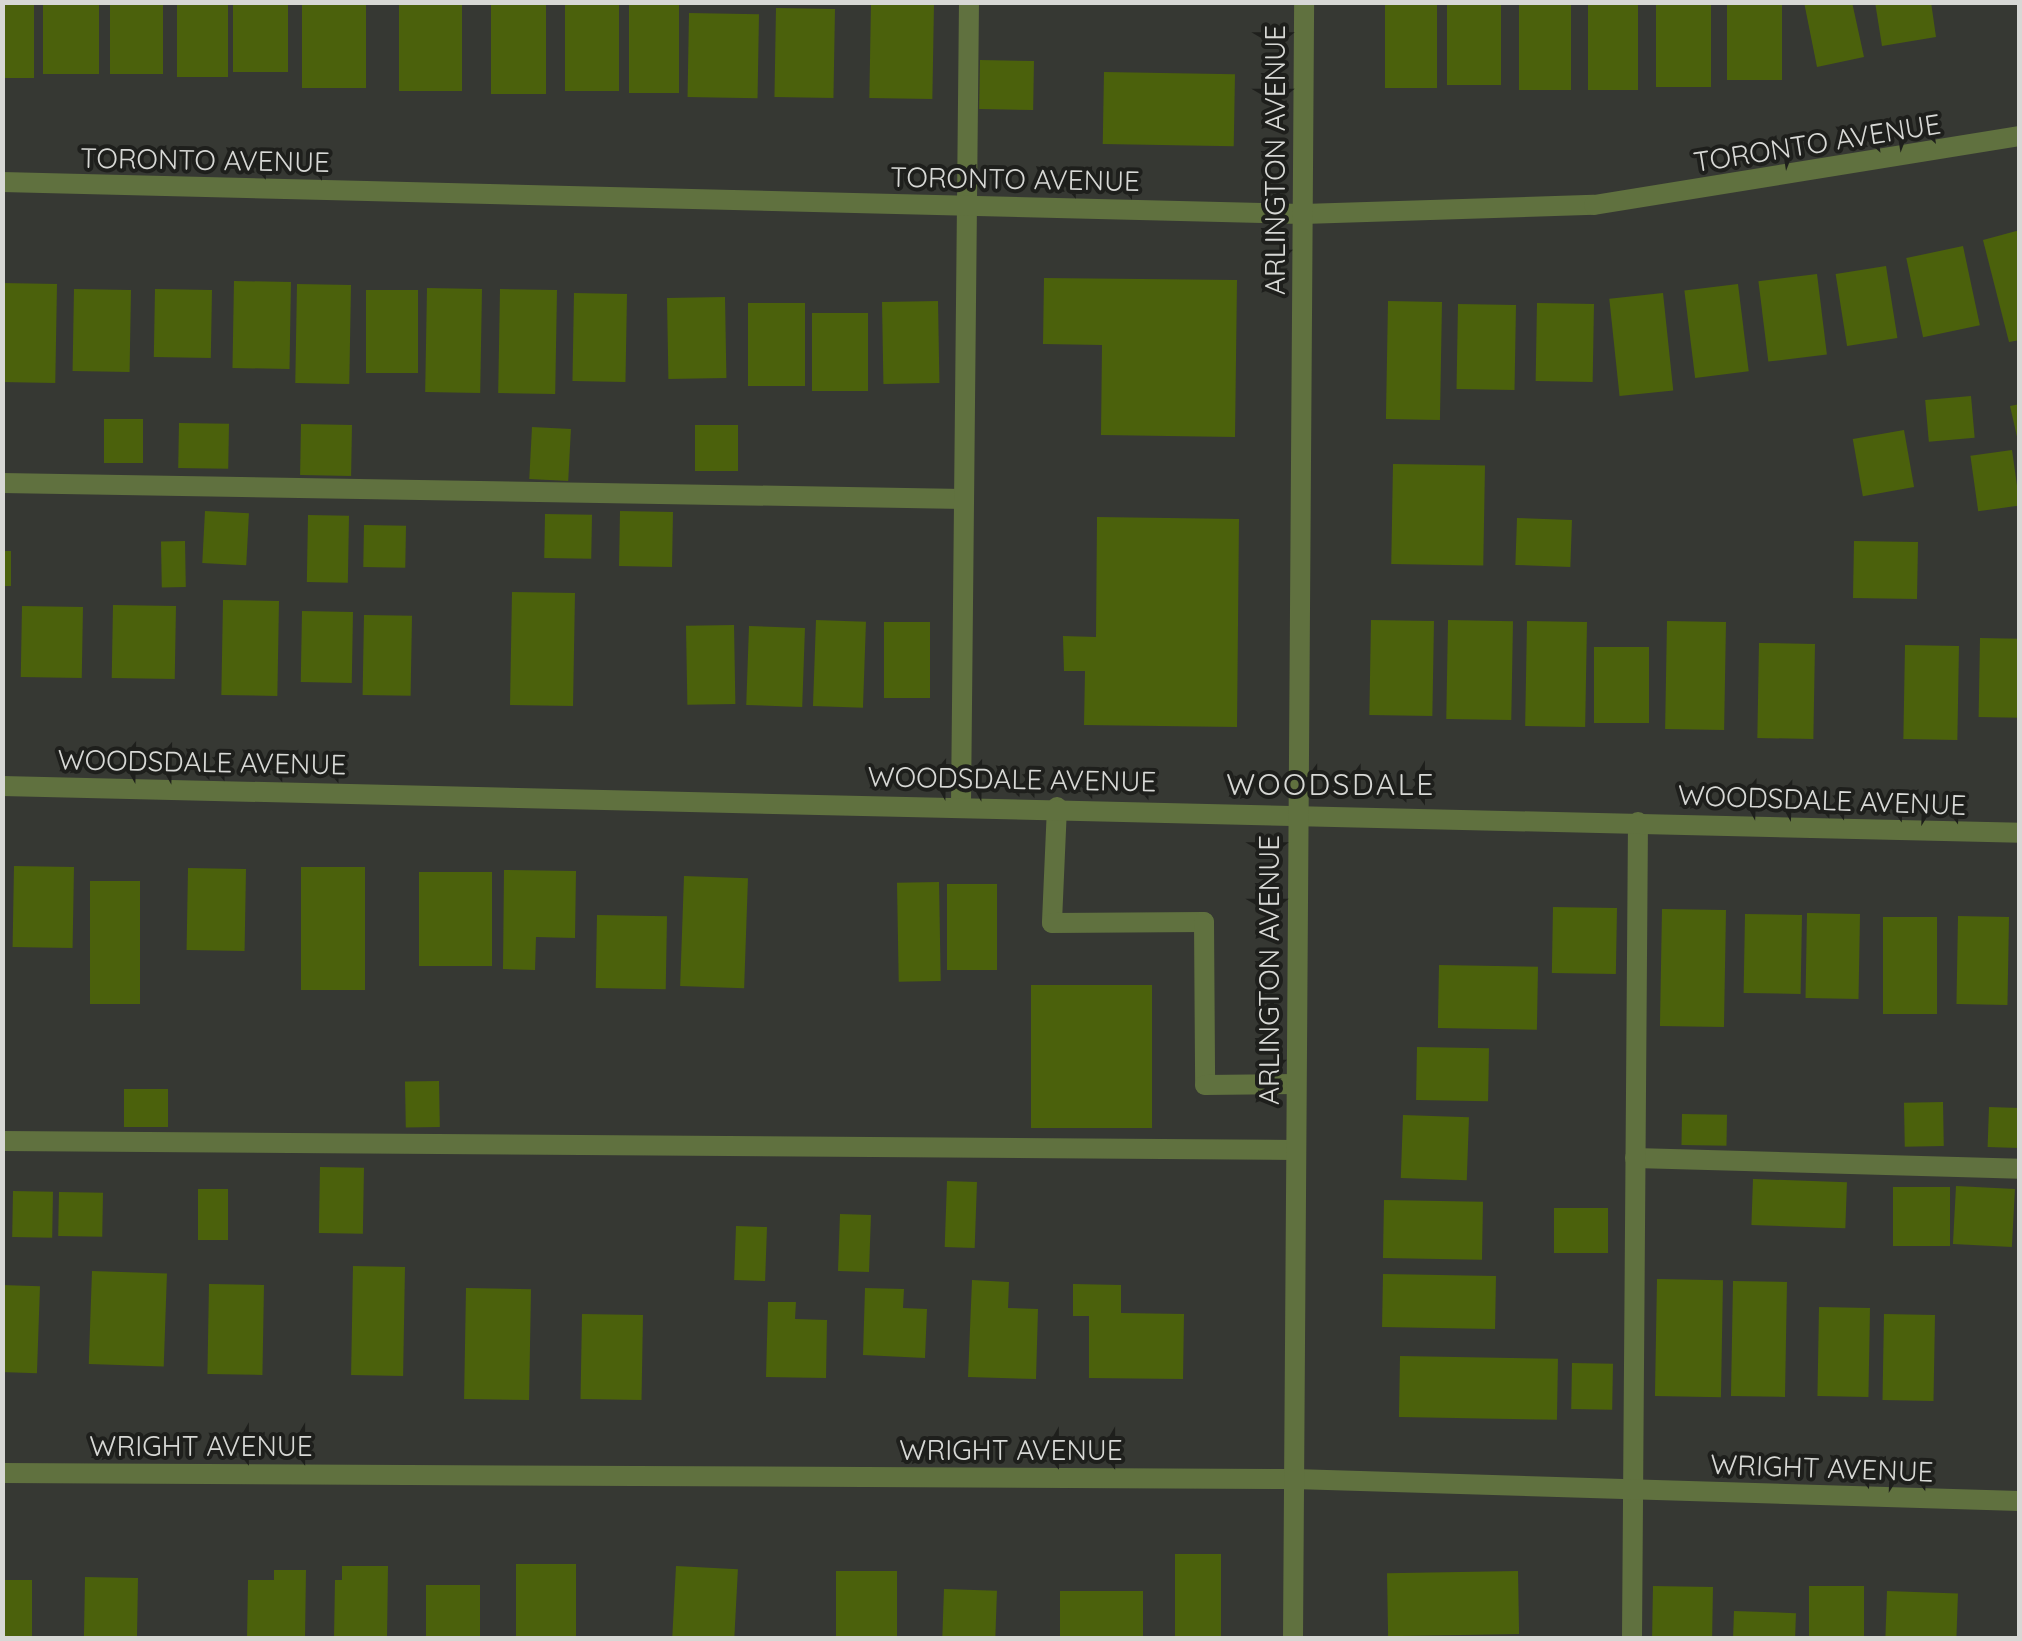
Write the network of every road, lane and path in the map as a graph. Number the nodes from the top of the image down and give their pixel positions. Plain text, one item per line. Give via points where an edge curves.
1 (969, 2) edge
2 (1304, 2) edge
3 (2020, 136) edge
4 (2, 182) edge
5 (967, 205) junction
6 (1302, 214) junction
7 (2, 483) edge
8 (964, 499) junction
9 (2, 786) edge
10 (961, 805) junction
11 (1057, 807) junction
12 (1298, 812) junction
13 (1638, 822) junction
14 (2020, 833) edge
15 (1296, 1084) junction
16 (2, 1141) edge
17 (1296, 1150) junction
18 (1635, 1158) junction
19 (2020, 1169) edge
20 (2, 1472) edge
21 (1294, 1479) junction
22 (1633, 1490) junction
23 (2020, 1502) edge
24 (1293, 1638) edge
25 (1632, 1638) edge

1 - 5 street
2 - 6 street, ARLINGTON AVENUE
3 - 6 street, TORONTO AVENUE via 1594,205
4 - 5 street, TORONTO AVENUE
5 - 6 street, TORONTO AVENUE
5 - 8 street
6 - 12 street, ARLINGTON AVENUE
7 - 8 street
8 - 10 street
9 - 10 street, WOODSDALE AVENUE
10 - 11 street, WOODSDALE AVENUE
11 - 12 street, WOODSDALE AVENUE
11 - 15 street via 1052,923 1204,922 1204,1085
12 - 13 street, WOODSDALE AVENUE
12 - 15 street, ARLINGTON AVENUE
13 - 14 street, WOODSDALE AVENUE
13 - 18 street
15 - 17 street, ARLINGTON AVENUE
16 - 17 street
17 - 21 street, ARLINGTON AVENUE
18 - 19 street
18 - 22 street
20 - 21 street, WRIGHT AVENUE
21 - 22 street, WRIGHT AVENUE
21 - 24 street, ARLINGTON AVENUE
22 - 23 street, WRIGHT AVENUE
22 - 25 street

